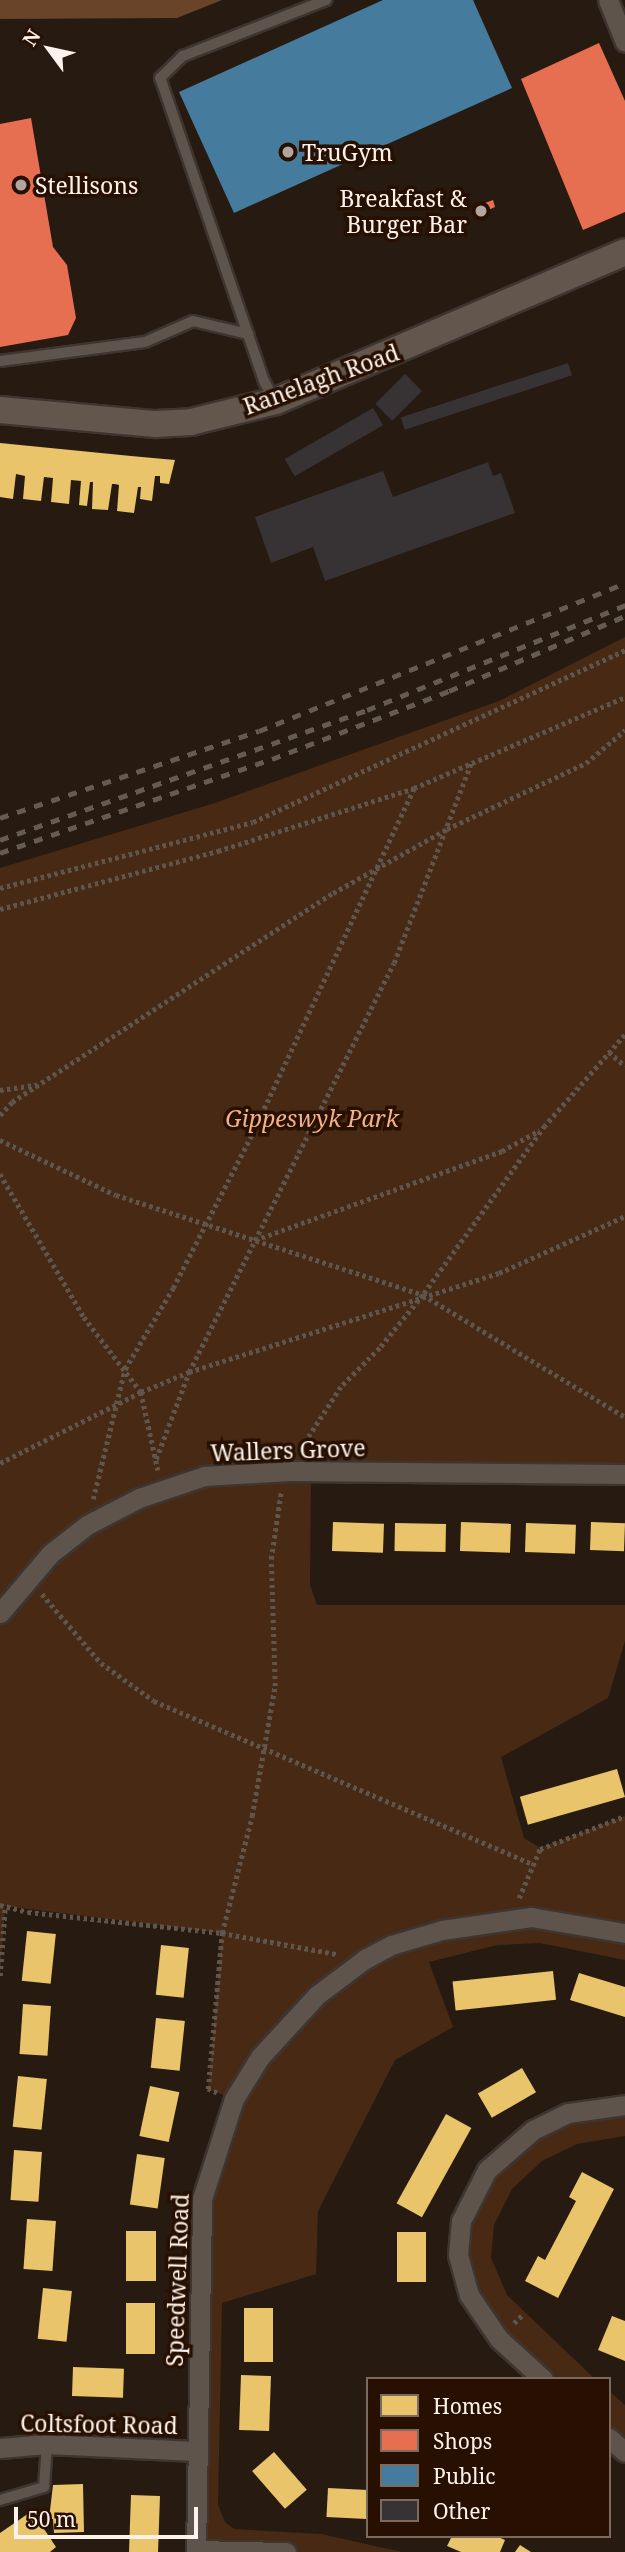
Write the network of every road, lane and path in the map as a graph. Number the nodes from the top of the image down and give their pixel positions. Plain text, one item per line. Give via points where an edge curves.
1 (326, 0) edge
2 (608, 0) edge
3 (625, 42) edge
4 (625, 252) edge
5 (248, 334) junction
6 (0, 361) edge
7 (275, 401) junction
8 (0, 410) edge
9 (625, 650) edge
10 (625, 696) edge
11 (625, 730) edge
12 (471, 763) junction
13 (414, 788) junction
14 (447, 830) junction
15 (379, 867) junction
16 (0, 888) edge
17 (0, 909) edge
18 (625, 1035) edge
19 (609, 1052) junction
20 (625, 1066) edge
21 (39, 1085) junction
22 (0, 1090) edge
23 (0, 1115) edge
24 (545, 1126) junction
25 (0, 1140) edge
26 (0, 1174) edge
27 (625, 1216) edge
28 (203, 1222) junction
29 (254, 1240) junction
30 (423, 1296) junction
31 (125, 1369) junction
32 (189, 1372) junction
33 (141, 1392) junction
34 (117, 1403) junction
35 (625, 1417) edge
36 (156, 1459) junction
37 (0, 1463) edge
38 (289, 1471) junction
39 (625, 1474) edge
40 (162, 1488) junction
41 (87, 1525) junction
42 (28, 1577) junction
43 (0, 1613) edge
44 (264, 1746) junction
45 (625, 1816) edge
46 (534, 1865) junction
47 (2, 1905) edge
48 (510, 1918) junction
49 (222, 1933) junction
50 (625, 1933) edge
51 (365, 1959) junction
52 (0, 1976) edge
53 (234, 2099) junction
54 (625, 2105) edge
55 (541, 2377) edge
56 (611, 2440) edge
57 (47, 2444) junction
58 (0, 2447) edge
59 (196, 2451) junction
60 (625, 2452) edge
61 (0, 2500) edge
62 (196, 2551) edge
63 (286, 2552) edge

1 - 5 lane via 183,56 160,78
2 - 3 street
4 - 7 main road, Ranelagh Road
5 - 6 lane via 193,321 145,342
5 - 7 lane
7 - 8 main road, Ranelagh Road via 191,422 155,424
9 - 16 path via 253,822
10 - 12 path
11 - 14 path via 586,763
12 - 13 path
12 - 14 path
13 - 15 path
13 - 17 path via 218,851
14 - 15 path
14 - 29 path via 394,963
15 - 21 path
15 - 28 path via 252,1134
18 - 19 path
19 - 20 path
19 - 24 path
21 - 22 path
21 - 23 path
24 - 29 path via 502,1151
24 - 30 path
25 - 28 path via 116,1195
26 - 31 path via 84,1317
27 - 30 path via 499,1273
28 - 29 path
28 - 31 path via 173,1288
29 - 30 path
29 - 32 path
30 - 32 path
30 - 35 path
30 - 38 path via 319,1414
31 - 33 path
31 - 34 path
32 - 33 path
32 - 36 path
33 - 34 path
33 - 36 path
34 - 37 path
34 - 41 path
36 - 40 path
38 - 39 street, Wallers Grove
38 - 40 street, Wallers Grove via 236,1472
38 - 44 path via 273,1526 275,1686
40 - 41 street, Wallers Grove
41 - 42 street, Wallers Grove
42 - 43 street, Wallers Grove
42 - 44 path via 75,1635 127,1686
44 - 46 path
44 - 49 path via 241,1866
45 - 46 path via 540,1849
46 - 48 path
47 - 49 path
47 - 52 path
48 - 50 street, Speedwell Road via 545,1917
48 - 51 street, Speedwell Road via 442,1930
49 - 51 path
49 - 53 path via 208,2090
51 - 53 street, Speedwell Road via 317,1994 285,2026
53 - 59 street, Speedwell Road via 202,2199
54 - 55 street via 568,2113 533,2130 487,2170 461,2221 460,2265 475,2306 499,2339
56 - 60 street
57 - 58 street, Coltsfoot Road
57 - 59 street, Coltsfoot Road
57 - 61 lane via 44,2487
59 - 62 street, Speedwell Road
62 - 63 street

